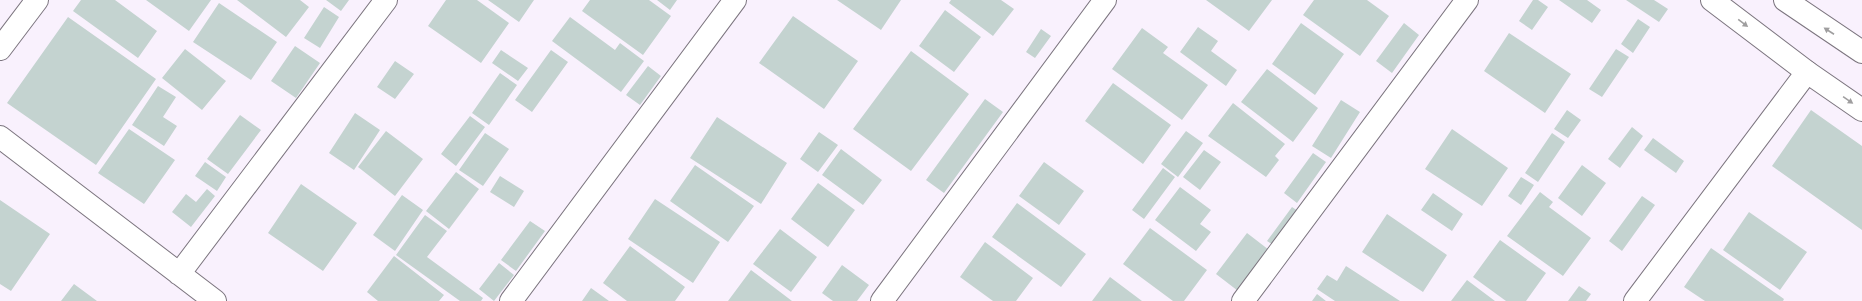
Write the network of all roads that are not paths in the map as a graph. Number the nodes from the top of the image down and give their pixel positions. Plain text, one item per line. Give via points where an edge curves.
1 (37, 0) edge
2 (386, 0) edge
3 (735, 0) edge
4 (1105, 0) edge
5 (1467, 0) edge
6 (1712, 0) edge
7 (1785, 0) edge
8 (0, 48) edge
9 (1862, 52) edge
10 (1807, 72) junction
11 (1862, 110) edge
12 (0, 137) edge
13 (179, 274) junction
14 (215, 301) edge
15 (511, 301) edge
16 (882, 301) edge
17 (1243, 301) edge
18 (1635, 301) edge

1 - 8 street
2 - 13 street
3 - 15 street
4 - 16 street
5 - 17 street
6 -> 10 street
9 -> 7 street
10 -> 11 street
10 - 18 street
12 - 13 street
13 - 14 street

